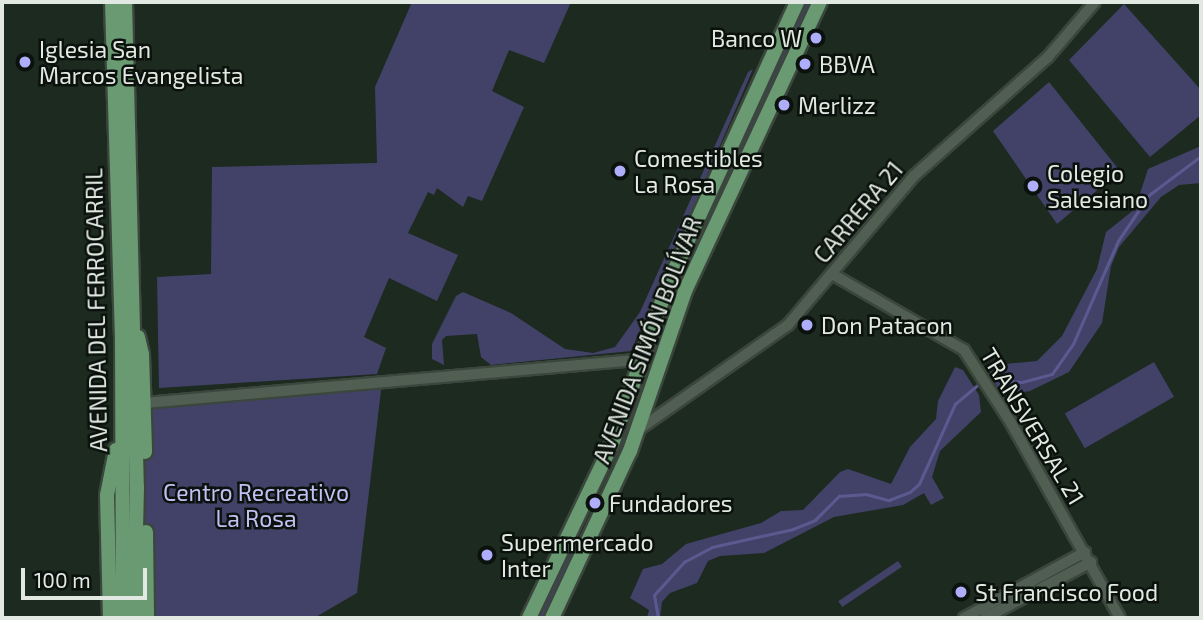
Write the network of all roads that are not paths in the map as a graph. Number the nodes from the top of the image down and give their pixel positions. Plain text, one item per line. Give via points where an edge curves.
1 (112, 2) edge
2 (125, 2) edge
3 (797, 2) edge
4 (820, 2) edge
5 (1095, 2) edge
6 (832, 274) junction
7 (132, 315) junction
8 (640, 360) junction
9 (144, 403) junction
10 (121, 421) junction
11 (638, 430) junction
12 (131, 532) junction
13 (1088, 557) junction
14 (110, 618) edge
15 (123, 618) edge
16 (134, 618) edge
17 (147, 618) edge
18 (529, 618) edge
19 (552, 618) edge
20 (964, 618) edge
21 (985, 618) edge
22 (1120, 618) edge

1 - 10 main road, AVENIDA DEL FERROCARRIL
2 - 7 main road, AVENIDA DEL FERROCARRIL
3 - 8 main road, AVENIDA SIMÓN BOLÍVAR via 668,284
4 - 11 main road, AVENIDA SIMÓN BOLÍVAR via 685,291
5 - 6 street, CARRERA 21 via 1048,57 914,176
6 - 11 street, CARRERA 21 via 788,325
6 - 13 street, TRANSVERSAL 21 via 964,349
7 - 9 main road via 142,354
7 - 12 main road, AVENIDA DEL FERROCARRIL
8 - 9 street
8 - 18 main road, AVENIDA SIMÓN BOLÍVAR via 612,444
9 - 17 main road
10 - 12 main road, AVENIDA DEL FERROCARRIL
10 - 14 main road via 107,495
11 - 19 main road, AVENIDA SIMÓN BOLÍVAR
12 - 15 main road, AVENIDA DEL FERROCARRIL
12 - 16 main road, AVENIDA DEL FERROCARRIL
13 - 20 street
13 - 21 street
13 - 22 street, TRANSVERSAL 21

